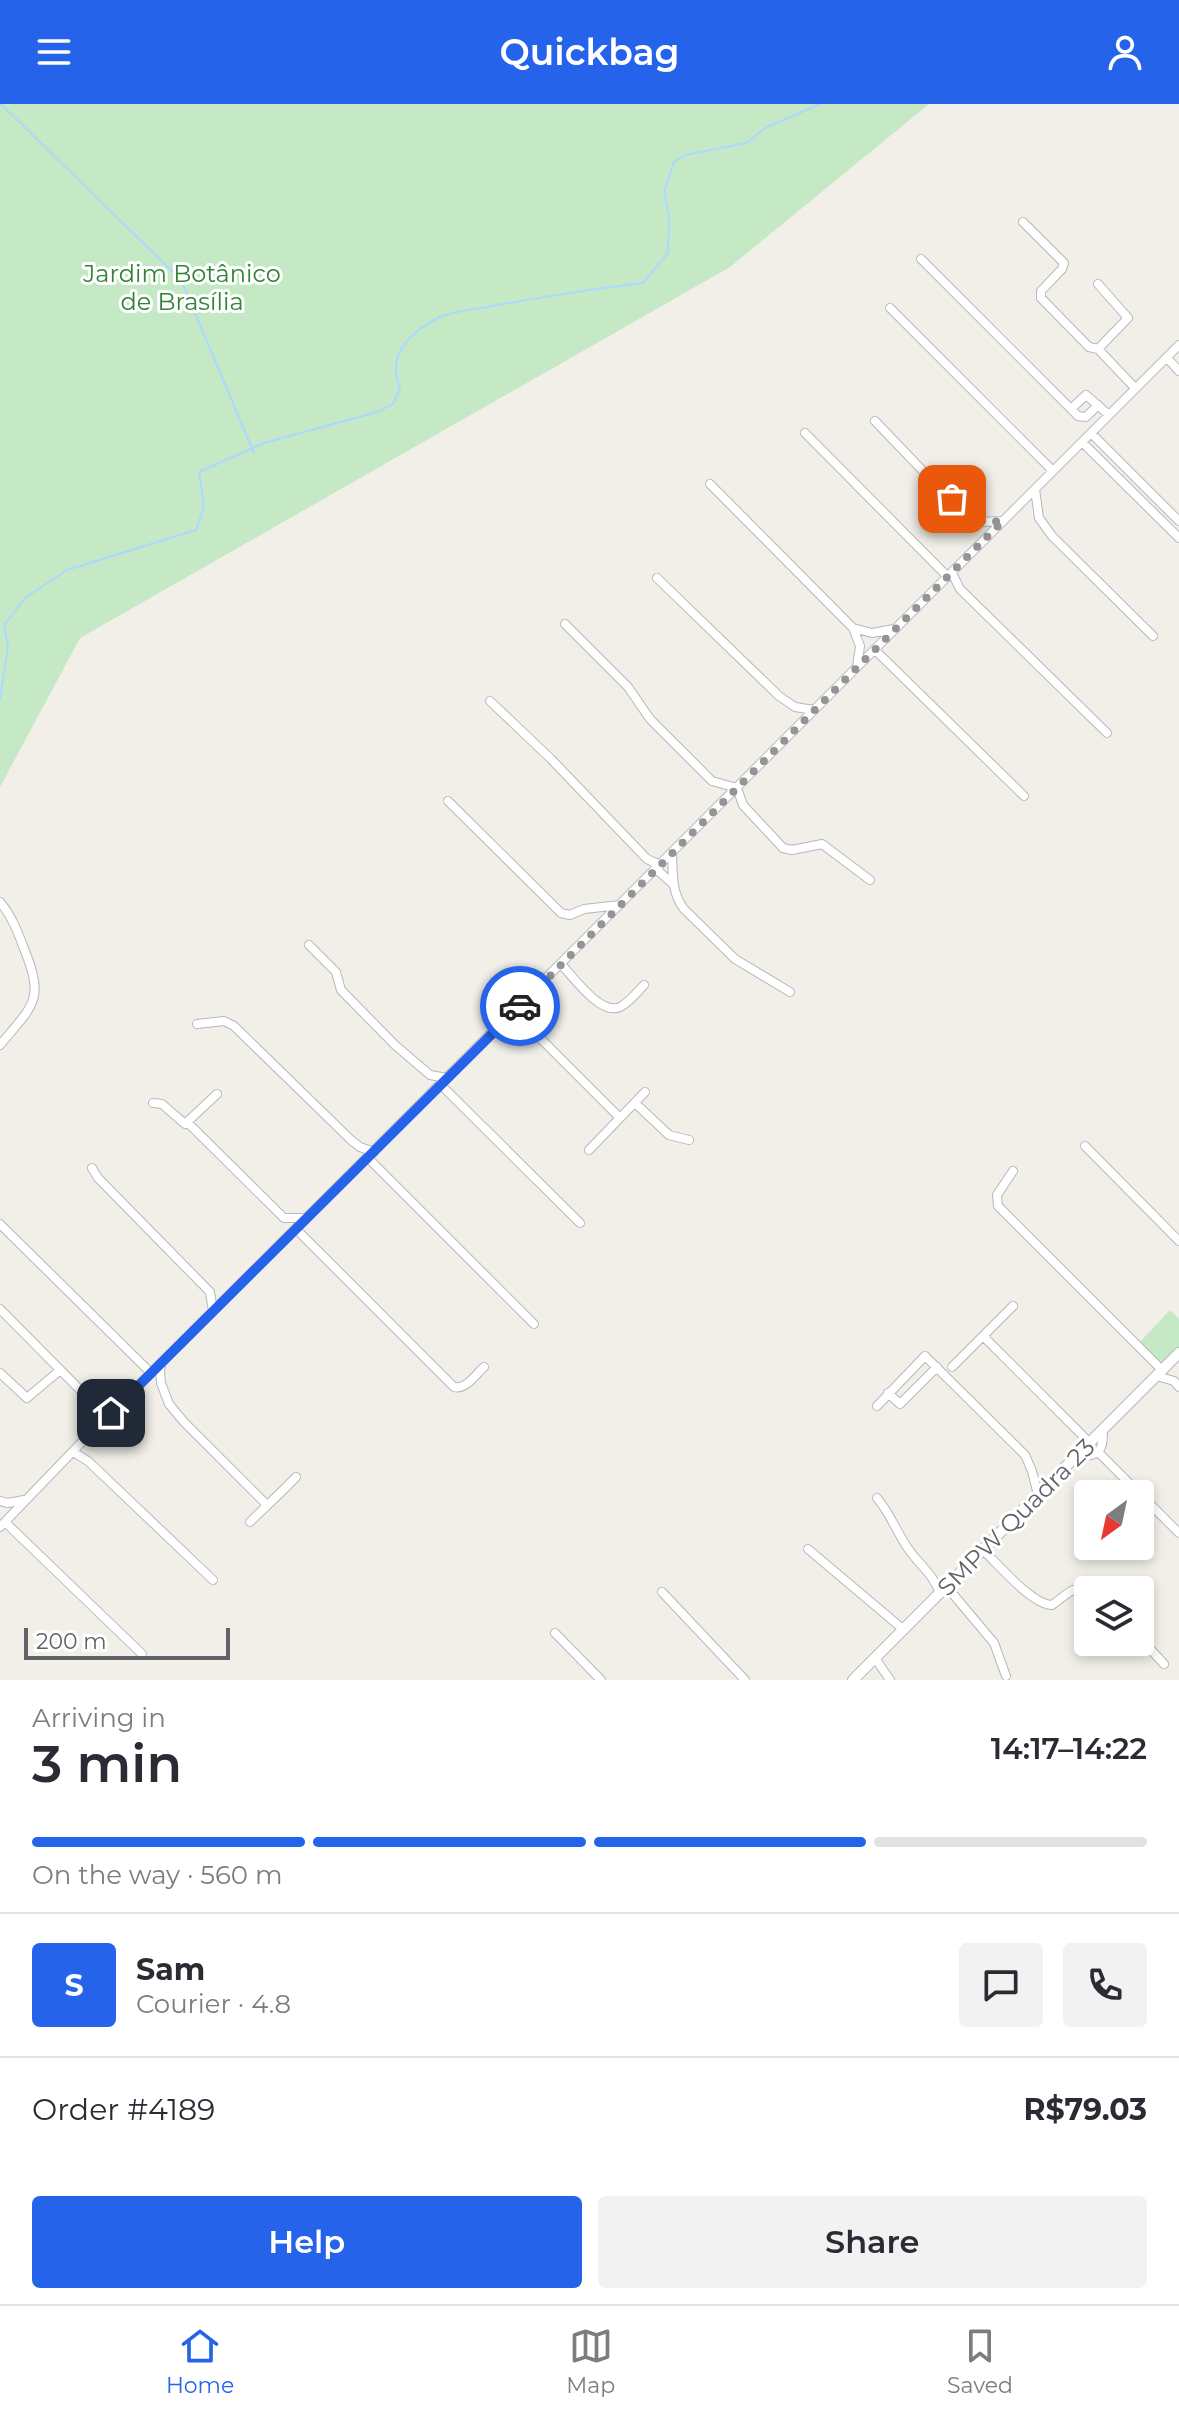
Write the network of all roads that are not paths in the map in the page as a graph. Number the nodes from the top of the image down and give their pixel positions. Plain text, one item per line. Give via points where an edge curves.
1 (1023, 222) dead end
2 (921, 259) dead end
3 (1098, 284) dead end
4 (890, 308) dead end
5 (1179, 345) edge
6 (1098, 349) junction
7 (1167, 358) junction
8 (1179, 371) edge
9 (1135, 388) junction
10 (1098, 405) junction
11 (1071, 409) junction
12 (1109, 415) junction
13 (875, 421) dead end
14 (805, 433) dead end
15 (1091, 433) junction
16 (1082, 442) junction
17 (1115, 457) junction
18 (1106, 466) junction
19 (1053, 471) junction
20 (710, 484) dead end
21 (1035, 489) junction
22 (1167, 509) junction
23 (1159, 517) junction
24 (1003, 521) junction
25 (1179, 521) edge
26 (1179, 538) edge
27 (948, 577) junction
28 (657, 578) dead end
29 (565, 624) dead end
30 (853, 628) junction
31 (897, 628) junction
32 (1153, 636) dead end
33 (875, 650) junction
34 (857, 668) junction
35 (490, 701) dead end
36 (814, 710) junction
37 (1107, 733) dead end
38 (712, 781) junction
39 (737, 788) junction
40 (1024, 796) dead end
41 (448, 801) dead end
42 (720, 805) junction
43 (672, 852) junction
44 (656, 869) junction
45 (870, 880) dead end
46 (673, 884) junction
47 (0, 902) edge
48 (620, 905) junction
49 (309, 945) dead end
50 (561, 964) junction
51 (644, 985) dead end
52 (790, 992) dead end
53 (514, 1012) junction
54 (197, 1024) dead end
55 (0, 1045) edge
56 (430, 1075) junction
57 (441, 1085) junction
58 (645, 1092) dead end
59 (217, 1094) dead end
60 (153, 1103) dead end
61 (635, 1103) junction
62 (620, 1118) junction
63 (188, 1123) junction
64 (689, 1140) dead end
65 (1085, 1146) dead end
66 (589, 1150) dead end
67 (371, 1155) junction
68 (92, 1168) dead end
69 (1013, 1171) dead end
70 (284, 1218) junction
71 (307, 1218) junction
72 (580, 1223) dead end
73 (0, 1224) edge
74 (296, 1229) junction
75 (1179, 1241) edge
76 (283, 1242) junction
77 (210, 1292) junction
78 (230, 1296) junction
79 (1013, 1306) dead end
80 (0, 1309) edge
81 (213, 1311) junction
82 (534, 1324) dead end
83 (983, 1336) junction
84 (1179, 1353) edge
85 (162, 1363) junction
86 (484, 1367) dead end
87 (937, 1367) junction
88 (952, 1367) dead end
89 (1162, 1370) junction
90 (59, 1371) junction
91 (0, 1373) edge
92 (151, 1373) junction
93 (1176, 1384) edge
94 (888, 1393) junction
95 (96, 1406) junction
96 (877, 1406) dead end
97 (111, 1413) junction
98 (101, 1423) junction
99 (1103, 1429) junction
100 (1090, 1443) junction
101 (76, 1448) junction
102 (1098, 1452) junction
103 (1077, 1456) junction
104 (296, 1477) dead end
105 (1038, 1495) junction
106 (877, 1498) dead end
107 (25, 1500) junction
108 (0, 1501) edge
109 (266, 1504) junction
110 (250, 1522) dead end
111 (2, 1524) edge
112 (1179, 1533) edge
113 (808, 1549) dead end
114 (983, 1550) junction
115 (935, 1579) junction
116 (213, 1580) dead end
117 (946, 1587) junction
118 (1074, 1589) edge
119 (662, 1592) dead end
120 (904, 1630) junction
121 (555, 1633) dead end
122 (1154, 1653) edge
123 (142, 1654) dead end
124 (875, 1658) junction
125 (1164, 1664) dead end
126 (1006, 1676) dead end
127 (601, 1680) edge
128 (745, 1680) edge
129 (853, 1680) edge
130 (890, 1680) edge

1 - 6 street via 1064,263 1040,295 1089,347
2 - 11 street
3 - 6 street via 1128,318
4 - 19 street
5 - 7 street
6 - 9 street
7 - 8 street
7 - 9 street
9 - 12 street
10 - 11 street via 1082,418
10 - 11 street via 1084,395
10 - 12 street
12 - 15 street
13 - 24 street via 969,519
14 - 27 street
15 - 16 street
15 - 17 street
16 - 18 street
16 - 19 street
17 - 18 street
17 - 22 street
18 - 23 street
19 - 21 street
20 - 30 street
21 - 24 street
21 - 32 street via 1039,518 1052,536
22 - 23 street
22 - 25 street
23 - 26 street
24 - 27 street
27 - 31 street
27 - 37 street
28 - 36 street via 787,703
29 - 38 street
30 - 31 street via 872,633
30 - 34 street via 860,646
31 - 33 street
33 - 34 street
33 - 40 street
34 - 36 street
35 - 44 street
36 - 39 street
38 - 39 street
38 - 42 street
39 - 42 street
39 - 45 street via 743,805 783,848 822,844
41 - 48 street via 561,913
42 - 43 street
43 - 44 street
43 - 46 street
44 - 46 street
44 - 48 street
46 - 52 street via 680,904 729,954
47 - 55 street via 35,972 36,990 26,1014
48 - 50 street
49 - 56 street via 336,972 341,990
50 - 51 street via 605,1007 622,1006
50 - 53 street
53 - 57 street
53 - 62 street
54 - 67 street via 224,1021 241,1030
56 - 57 street
56 - 57 street
57 - 67 street
57 - 72 street
58 - 61 street
59 - 63 street
60 - 63 street
61 - 62 street
61 - 64 street via 669,1135
62 - 66 street
63 - 70 street
65 - 75 street
67 - 71 street
67 - 82 street
68 - 77 street
69 - 89 street via 997,1195 998,1206
70 - 71 street
70 - 76 street
71 - 74 street
73 - 92 street
74 - 76 street
74 - 86 street via 454,1387 465,1386
76 - 78 street
77 - 78 street
77 - 81 street
78 - 81 street
79 - 83 street
80 - 90 street
81 - 85 street
83 - 88 street
83 - 100 street
84 - 89 street, SMPW Quadra 23
85 - 92 street
85 - 109 street via 161,1383 169,1404
87 - 94 street via 925,1356
87 - 94 street via 900,1404
87 - 105 street via 1025,1455
89 - 93 street
89 - 93 street
89 - 99 street, SMPW Quadra 23
90 - 91 street via 27,1398
90 - 95 street
92 - 97 street
94 - 96 street
95 - 97 street
95 - 98 street
97 - 98 street
98 - 101 street
99 - 100 street, SMPW Quadra 23
99 - 102 street
100 - 103 street, SMPW Quadra 23
101 - 107 street
101 - 116 street
102 - 103 street
102 - 112 street
103 - 105 street, SMPW Quadra 23
104 - 109 street
105 - 114 street, SMPW Quadra 23
106 - 115 street via 907,1548
107 - 108 street
107 - 111 street
109 - 110 street
111 - 123 street
113 - 120 street
114 - 117 street, SMPW Quadra 23
114 - 118 street via 1044,1605
115 - 117 street
115 - 117 street
117 - 120 street, SMPW Quadra 23
117 - 126 street via 994,1643
119 - 128 street
120 - 124 street, SMPW Quadra 23
121 - 127 street
122 - 125 street
124 - 129 street, SMPW Quadra 23
124 - 130 street

